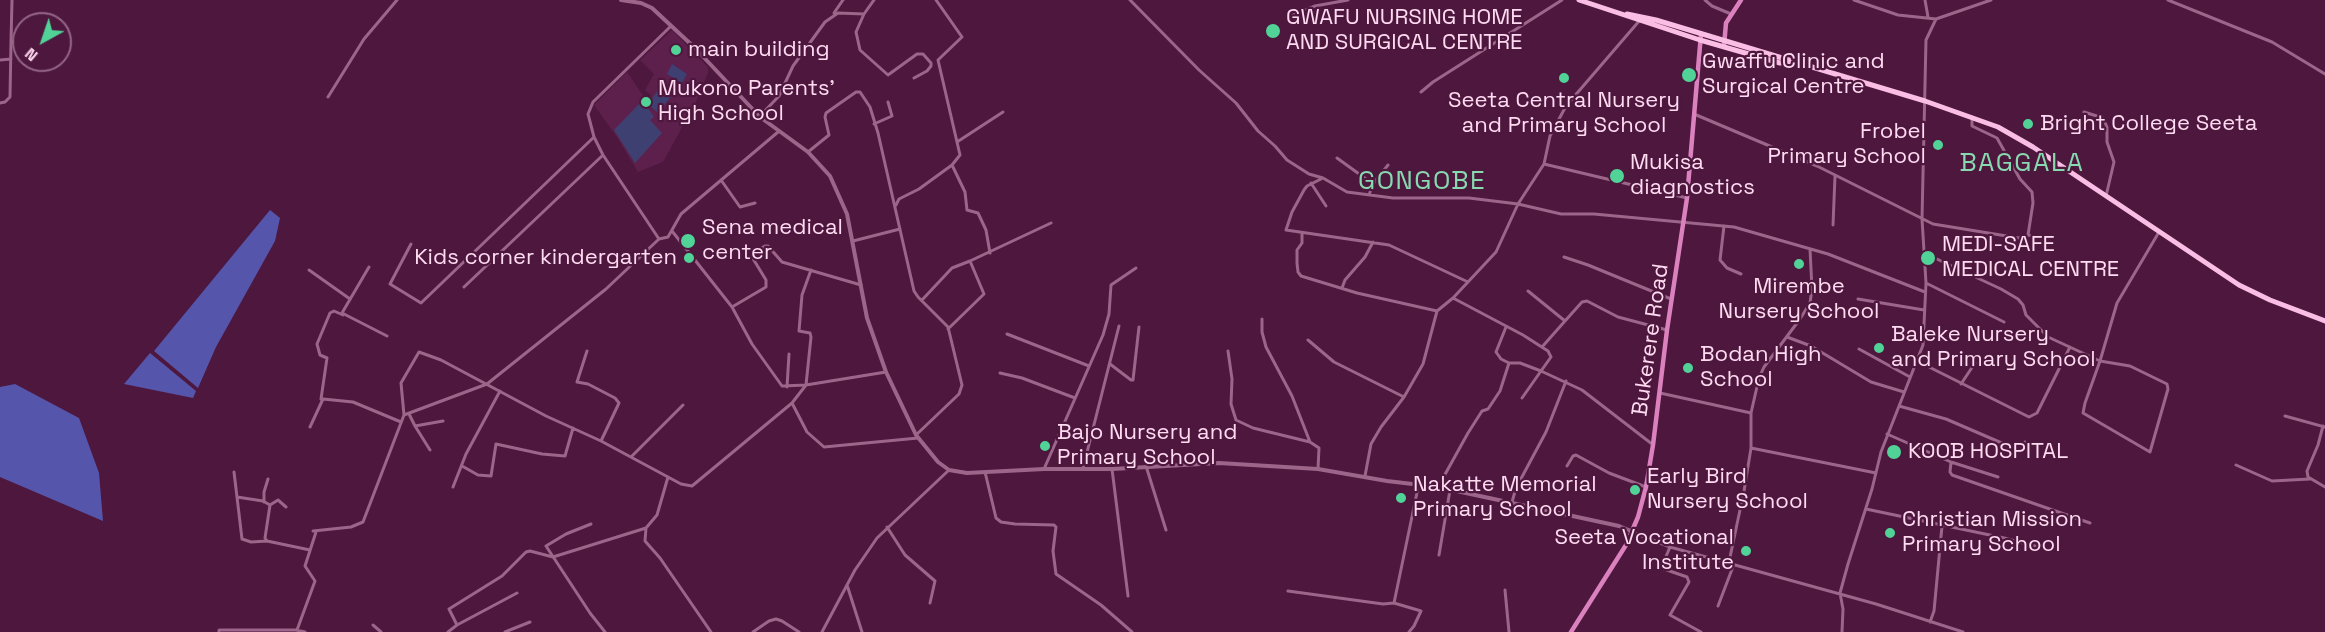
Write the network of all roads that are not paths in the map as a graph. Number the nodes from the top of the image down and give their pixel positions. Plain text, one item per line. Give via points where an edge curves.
1 (12, 0) edge
2 (397, 0) edge
3 (621, 0) edge
4 (843, 0) edge
5 (874, 0) edge
6 (936, 0) edge
7 (1130, 0) edge
8 (1348, 0) edge
9 (1562, 0) edge
10 (1579, 0) edge
11 (1605, 0) edge
12 (1706, 0) edge
13 (1741, 0) edge
14 (1854, 0) edge
15 (1925, 0) edge
16 (1991, 0) edge
17 (2168, 0) edge
18 (2183, 0) edge
19 (1976, 2) edge
20 (2179, 5) junction
21 (1603, 7) junction
22 (833, 14) junction
23 (864, 14) junction
24 (1627, 14) junction
25 (1731, 14) junction
26 (1289, 17) dead end
27 (1928, 17) junction
28 (1936, 19) junction
29 (1640, 20) junction
30 (671, 26) junction
31 (1701, 37) junction
32 (11, 42) joint
33 (1724, 44) junction
34 (11, 59) junction
35 (0, 60) edge
36 (2325, 74) edge
37 (914, 78) dead end
38 (1421, 92) dead end
39 (327, 97) dead end
40 (1925, 101) junction
41 (888, 102) dead end
42 (0, 103) edge
43 (1003, 112) dead end
44 (2084, 112) dead end
45 (1694, 114) junction
46 (760, 117) junction
47 (1972, 117) junction
48 (874, 124) junction
49 (778, 132) junction
50 (594, 137) junction
51 (957, 142) junction
52 (808, 152) junction
53 (603, 155) junction
54 (1337, 158) dead end
55 (1544, 164) junction
56 (952, 165) junction
57 (1388, 165) dead end
58 (1835, 177) junction
59 (1323, 178) junction
60 (721, 180) junction
61 (1311, 183) junction
62 (1373, 184) junction
63 (1369, 195) junction
64 (2106, 196) junction
65 (1688, 198) junction
66 (755, 203) dead end
67 (1518, 204) junction
68 (896, 206) junction
69 (1326, 206) dead end
70 (1922, 219) junction
71 (1683, 222) junction
72 (1051, 223) dead end
73 (1724, 225) junction
74 (1833, 225) dead end
75 (900, 229) junction
76 (672, 231) junction
77 (2159, 232) junction
78 (1302, 233) junction
79 (2028, 235) junction
80 (2048, 238) dead end
81 (659, 239) junction
82 (853, 241) junction
83 (1373, 242) junction
84 (411, 244) dead end
85 (1810, 249) junction
86 (990, 253) junction
87 (1924, 253) junction
88 (1563, 257) dead end
89 (970, 261) junction
90 (369, 267) dead end
91 (1136, 268) dead end
92 (309, 270) dead end
93 (811, 270) junction
94 (1741, 274) dead end
95 (1468, 282) junction
96 (1926, 283) junction
97 (862, 285) junction
98 (464, 287) dead end
99 (1342, 288) junction
100 (1528, 291) dead end
101 (1925, 292) junction
102 (1453, 298) junction
103 (351, 299) junction
104 (1671, 299) junction
105 (1858, 299) dead end
106 (922, 300) junction
107 (732, 307) junction
108 (1924, 310) junction
109 (1437, 311) junction
110 (343, 315) junction
111 (1262, 320) dead end
112 (1565, 321) junction
113 (2325, 321) edge
114 (2004, 322) dead end
115 (1119, 326) dead end
116 (1139, 327) dead end
117 (1506, 327) junction
118 (948, 329) junction
119 (1667, 330) junction
120 (1007, 334) dead end
121 (387, 336) dead end
122 (1787, 337) junction
123 (1308, 340) dead end
124 (1542, 347) junction
125 (2070, 347) junction
126 (1859, 349) dead end
127 (587, 351) dead end
128 (1228, 351) dead end
129 (789, 354) dead end
130 (1917, 361) junction
131 (2100, 361) junction
132 (1509, 363) junction
133 (1975, 363) dead end
134 (1110, 364) junction
135 (1089, 366) junction
136 (1541, 371) junction
137 (886, 372) junction
138 (1000, 373) dead end
139 (1910, 377) junction
140 (1566, 381) junction
141 (487, 384) junction
142 (1961, 384) junction
143 (806, 385) junction
144 (787, 387) junction
145 (500, 391) junction
146 (1904, 392) junction
147 (1660, 393) junction
148 (1404, 397) junction
149 (1075, 398) junction
150 (1522, 398) dead end
151 (321, 400) junction
152 (792, 403) junction
153 (683, 405) dead end
154 (1899, 406) junction
155 (1750, 413) junction
156 (409, 414) junction
157 (404, 415) junction
158 (2285, 416) dead end
159 (443, 421) dead end
160 (401, 422) junction
161 (415, 426) junction
162 (310, 427) dead end
163 (2324, 427) edge
164 (573, 428) junction
165 (1887, 434) junction
166 (917, 437) junction
167 (601, 441) junction
168 (1310, 442) junction
169 (2025, 442) dead end
170 (1653, 445) junction
171 (1751, 448) junction
172 (430, 450) dead end
173 (631, 457) junction
174 (1951, 462) junction
175 (2236, 465) dead end
176 (462, 466) junction
177 (1146, 466) junction
178 (1567, 466) dead end
179 (1083, 468) junction
180 (1044, 469) junction
181 (1112, 469) junction
182 (1318, 469) junction
183 (949, 470) junction
184 (234, 472) dead end
185 (985, 472) junction
186 (1876, 473) junction
187 (1365, 476) junction
188 (668, 477) junction
189 (1998, 477) dead end
190 (268, 479) dead end
191 (2310, 479) junction
192 (1419, 483) junction
193 (453, 487) dead end
194 (1438, 487) junction
195 (1646, 487) junction
196 (2325, 487) edge
197 (1450, 490) junction
198 (237, 497) junction
199 (264, 502) junction
200 (1512, 502) junction
201 (270, 506) junction
202 (286, 507) dead end
203 (1866, 509) junction
204 (2090, 523) dead end
205 (591, 524) dead end
206 (1942, 526) junction
207 (887, 527) junction
208 (646, 528) junction
209 (1166, 530) dead end
210 (1631, 531) junction
211 (267, 541) junction
212 (1670, 547) junction
213 (2046, 549) dead end
214 (310, 550) junction
215 (1439, 555) dead end
216 (552, 557) junction
217 (1728, 563) junction
218 (1734, 564) junction
219 (847, 585) junction
220 (1504, 590) dead end
221 (1288, 591) dead end
222 (517, 592) dead end
223 (1840, 593) junction
224 (1128, 596) dead end
225 (930, 603) dead end
226 (1394, 603) junction
227 (1718, 606) dead end
228 (530, 622) dead end
229 (1930, 622) junction
230 (373, 625) dead end
231 (457, 625) junction
232 (297, 630) junction
233 (1957, 631) edge
234 (219, 632) edge
235 (305, 632) edge
236 (381, 632) edge
237 (448, 632) edge
238 (505, 632) edge
239 (606, 632) edge
240 (711, 632) edge
241 (753, 632) edge
242 (799, 632) edge
243 (822, 632) edge
244 (862, 632) edge
245 (1132, 632) edge
246 (1409, 632) edge
247 (1509, 632) edge
248 (1571, 632) edge
249 (1701, 632) edge
250 (1842, 632) edge
251 (1964, 632) edge

1 - 32 street
2 - 39 street via 364,39
3 - 30 street via 647,5
4 - 22 street
5 - 23 street
6 - 51 street via 962,35 938,60
7 - 59 street via 1236,103 1287,160
8 - 26 street via 1315,6
9 - 38 street
10 - 21 highway
11 - 21 street
12 - 25 street
13 - 25 main road
14 - 27 street via 1898,15
15 - 27 street
16 - 19 street
17 - 20 street
18 - 20 street
19 - 28 street
20 - 36 street via 2272,42
21 - 24 highway
22 - 23 street
22 - 46 street
23 - 37 street via 856,32 861,50 888,75 923,54 931,66
24 - 29 highway
24 - 31 highway
25 - 33 main road
27 - 28 street
28 - 40 street via 1925,46
29 - 31 highway
29 - 55 street via 1566,106 1550,136
30 - 46 street
30 - 50 street via 593,102 588,114
31 - 33 highway
31 - 45 main road, Bukerere Road
32 - 34 street
33 - 40 highway
34 - 35 street
34 - 42 street via 10,97
40 - 47 highway
40 - 70 street
41 - 48 street via 892,116
43 - 51 street
44 - 64 street via 2103,118 2107,127 2114,162
45 - 58 street
45 - 65 main road, Bukerere Road
46 - 49 street
47 - 64 highway via 2033,147
47 - 79 street via 1974,127 1999,142 2032,192
48 - 52 street via 866,100 856,92 826,113 829,135
48 - 68 street
49 - 52 street
49 - 60 street
50 - 53 street
50 - 84 street via 421,303 390,284
51 - 56 street via 960,156
52 - 82 street via 836,186
53 - 81 street
53 - 98 street
54 - 62 street
55 - 65 street
55 - 67 street
56 - 68 street via 899,199
56 - 86 street via 965,192 967,210 978,213 986,230
57 - 62 street
58 - 70 street
58 - 74 street
59 - 61 street
59 - 63 street via 1347,192
60 - 66 street via 740,207
60 - 76 street via 681,214
61 - 69 street
61 - 78 street via 1285,228
62 - 63 street
63 - 67 street via 1469,198
64 - 77 highway
65 - 71 main road, Bukerere Road
67 - 71 street via 1561,214
67 - 95 street via 1496,252
68 - 75 street
70 - 79 street via 2019,238
70 - 87 street
71 - 73 street
71 - 104 main road, Bukerere Road
72 - 86 street
73 - 85 street
73 - 94 street via 1720,260
75 - 82 street
75 - 106 street via 914,291
76 - 81 street via 668,237
76 - 107 street
77 - 113 highway via 2239,285
77 - 131 street via 2117,303
78 - 83 street
78 - 99 street via 1297,250 1299,274
79 - 80 street
81 - 141 street via 606,289
82 - 97 street
83 - 95 street via 1389,245
83 - 99 street
85 - 101 street
85 - 122 street via 1812,297
86 - 89 street
87 - 96 street
87 - 125 street via 2018,299 2026,315 2043,333
88 - 104 street
89 - 106 street via 952,268
89 - 118 street via 984,294
90 - 103 street
91 - 135 street via 1111,285 1107,322
92 - 103 street
93 - 97 street
93 - 107 street via 782,262 765,246 752,257 766,287
93 - 143 street via 802,295 799,331 810,333 811,337
95 - 102 street
96 - 101 street
96 - 114 street
97 - 137 street via 870,329
99 - 109 street
100 - 112 street
101 - 108 street
102 - 109 street
102 - 117 street
103 - 110 street
104 - 119 main road, Bukerere Road
105 - 108 street
106 - 118 street
107 - 144 street via 777,382
108 - 130 street via 1923,345
109 - 148 street via 1423,364
110 - 121 street
110 - 151 street via 330,313 317,344 320,355 327,358
111 - 168 street via 1266,347
112 - 119 street via 1587,301 1618,317
112 - 124 street
115 - 134 street
116 - 134 street via 1133,380
117 - 124 street
117 - 132 street via 1496,352
118 - 166 street via 962,388
119 - 147 main road, Bukerere Road
120 - 135 street
122 - 146 street via 1811,346 1871,382
122 - 155 street via 1759,378
123 - 148 street via 1334,362
124 - 136 street via 1551,357
125 - 131 street
125 - 142 street via 2037,413 2029,417
126 - 139 street
127 - 167 street via 577,381 619,403
128 - 168 street via 1231,404 1236,420
129 - 144 street
130 - 139 street
130 - 142 street
131 - 131 street via 2130,366 2168,386 2150,452 2082,414
132 - 136 street
132 - 194 street via 1500,391 1488,409 1482,411
133 - 142 street
134 - 179 street
135 - 149 street
136 - 140 street
136 - 150 street
137 - 143 street
137 - 166 street
138 - 149 street
139 - 146 street
140 - 170 street
140 - 200 street
141 - 145 street
141 - 156 street
141 - 157 street via 419,352 401,383
143 - 144 street
143 - 152 street
145 - 164 street
145 - 176 street
146 - 154 street
147 - 155 street
147 - 170 main road, Bukerere Road
148 - 187 street via 1371,444
149 - 180 street
151 - 160 street via 353,402
151 - 162 street
152 - 166 street via 807,432 824,447
152 - 188 street via 692,486
153 - 173 street
154 - 165 street
154 - 169 street via 1946,419 2018,450
155 - 171 street
156 - 157 street
156 - 161 street
157 - 160 street
158 - 163 street
159 - 161 street
160 - 214 street via 363,522 314,532
161 - 172 street
163 - 191 street via 2307,471
164 - 167 street
164 - 176 street via 566,456 496,444 491,476 478,475
165 - 174 street
165 - 186 street
166 - 183 street
167 - 173 street
168 - 182 street via 1319,450
170 - 195 main road, Bukerere Road
171 - 186 street
171 - 217 street
173 - 188 street
174 - 189 street
174 - 204 street via 1952,475
175 - 191 street via 2272,481
176 - 193 street
177 - 181 street
177 - 182 street via 1219,463
177 - 209 street
178 - 195 street via 1576,455
179 - 180 street
179 - 181 street
180 - 185 street
181 - 224 street
182 - 187 street
183 - 185 street
183 - 207 street
184 - 198 street
185 - 245 street via 996,518 1015,524 1055,525 1056,574
186 - 203 street
187 - 192 street
188 - 208 street via 657,515
190 - 199 street
191 - 196 street
192 - 194 street
192 - 226 street
194 - 197 street
195 - 210 main road, Bukerere Road
197 - 200 street
197 - 215 street
198 - 199 street
198 - 211 street via 242,539
199 - 201 street
200 - 210 street
201 - 202 street via 278,500
201 - 211 street
203 - 206 street
203 - 223 street
205 - 216 street via 547,544
206 - 213 street
206 - 229 street
207 - 219 street
207 - 225 street via 904,555 935,581
208 - 216 street
208 - 240 street via 645,541
210 - 212 street
210 - 248 main road, Bukerere Road via 1618,559
211 - 214 street
212 - 217 street
212 - 249 street via 1662,566 1687,577 1689,582 1670,615
214 - 232 street via 305,566 315,581
216 - 231 street via 526,552 502,576 449,609
216 - 239 street
217 - 218 street
218 - 223 street
218 - 227 street
219 - 243 street
219 - 244 street
220 - 247 street
221 - 226 street
222 - 231 street
223 - 229 street
223 - 250 street
226 - 246 street via 1421,611
228 - 238 street
229 - 233 street
230 - 236 street
231 - 237 street
232 - 234 street
232 - 235 street
233 - 251 street
241 - 242 street via 776,619

